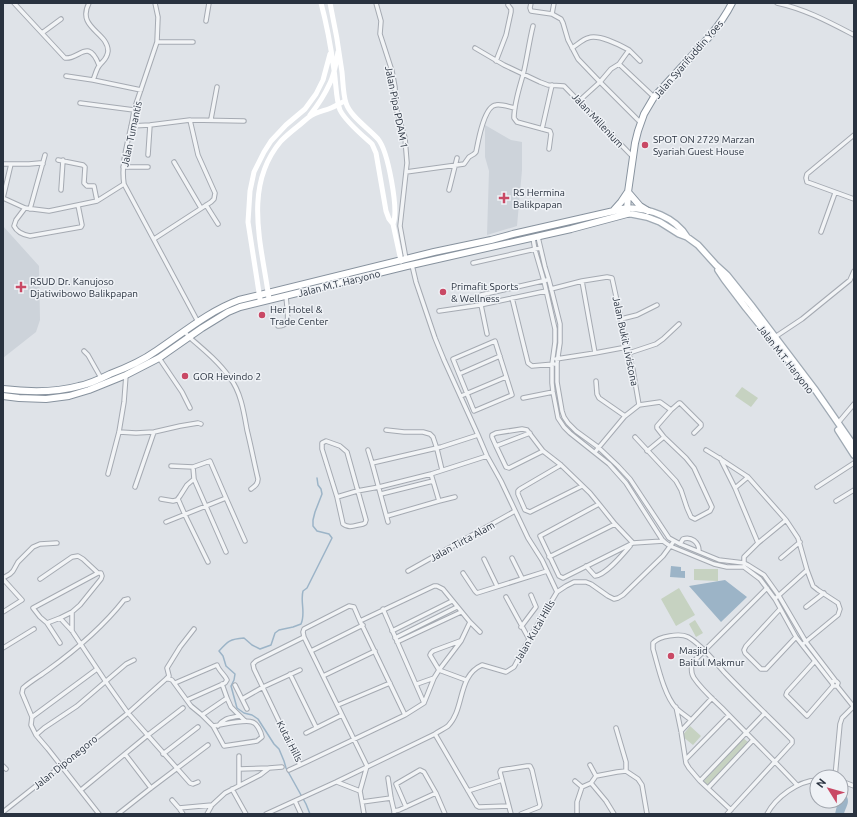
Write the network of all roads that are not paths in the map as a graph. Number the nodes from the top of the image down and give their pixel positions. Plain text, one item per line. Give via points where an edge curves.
1 (14, 3) edge
2 (89, 3) edge
3 (155, 3) edge
4 (209, 3) edge
5 (321, 3) edge
6 (330, 3) edge
7 (376, 3) edge
8 (531, 3) edge
9 (554, 3) edge
10 (732, 3) edge
11 (777, 3) edge
12 (798, 3) edge
13 (508, 5) dead end
14 (796, 8) junction
15 (552, 14) junction
16 (61, 19) dead end
17 (206, 21) dead end
18 (533, 26) dead end
19 (42, 33) junction
20 (854, 35) edge
21 (157, 42) junction
22 (193, 42) dead end
23 (338, 48) junction
24 (475, 48) dead end
25 (572, 48) junction
26 (629, 50) junction
27 (331, 52) junction
28 (496, 61) junction
29 (640, 61) dead end
30 (619, 64) junction
31 (99, 65) junction
32 (334, 71) junction
33 (523, 74) junction
34 (66, 76) dead end
35 (93, 80) junction
36 (600, 82) junction
37 (552, 85) junction
38 (217, 87) dead end
39 (141, 90) junction
40 (316, 94) junction
41 (654, 97) junction
42 (322, 98) junction
43 (345, 101) junction
44 (579, 101) junction
45 (80, 103) dead end
46 (338, 104) junction
47 (515, 108) junction
48 (134, 110) junction
49 (310, 116) junction
50 (211, 119) junction
51 (190, 120) junction
52 (244, 121) dead end
53 (641, 123) junction
54 (150, 125) junction
55 (130, 126) junction
56 (542, 129) junction
57 (854, 135) edge
58 (379, 140) junction
59 (372, 144) junction
60 (549, 149) dead end
61 (45, 155) dead end
62 (148, 155) dead end
63 (633, 157) junction
64 (457, 158) dead end
65 (58, 160) dead end
66 (63, 160) junction
67 (174, 162) dead end
68 (3, 164) edge
69 (10, 164) junction
70 (43, 164) junction
71 (455, 166) junction
72 (123, 167) junction
73 (148, 167) dead end
74 (406, 172) junction
75 (124, 184) junction
76 (61, 190) dead end
77 (449, 190) dead end
78 (628, 192) junction
79 (835, 193) junction
80 (3, 198) edge
81 (854, 199) edge
82 (97, 201) junction
83 (78, 205) junction
84 (206, 205) junction
85 (25, 208) junction
86 (201, 208) junction
87 (30, 209) junction
88 (613, 211) junction
89 (626, 211) junction
90 (648, 211) junction
91 (218, 224) dead end
92 (393, 224) junction
93 (258, 229) junction
94 (250, 231) junction
95 (821, 232) dead end
96 (535, 237) junction
97 (687, 237) junction
98 (154, 239) junction
99 (540, 248) junction
100 (535, 250) junction
101 (404, 260) junction
102 (473, 263) dead end
103 (412, 265) junction
104 (264, 269) junction
105 (256, 271) junction
106 (854, 271) edge
107 (547, 280) junction
108 (582, 282) junction
109 (548, 288) junction
110 (286, 295) junction
111 (269, 296) junction
112 (552, 296) junction
113 (547, 297) junction
114 (260, 298) junction
115 (512, 298) junction
116 (480, 305) junction
117 (657, 305) dead end
118 (439, 311) dead end
119 (622, 319) junction
120 (198, 322) junction
121 (679, 324) dead end
122 (278, 326) dead end
123 (187, 334) junction
124 (487, 334) dead end
125 (771, 335) junction
126 (627, 347) junction
127 (84, 351) dead end
128 (595, 353) junction
129 (629, 354) junction
130 (500, 356) junction
131 (159, 358) junction
132 (553, 359) junction
133 (557, 361) junction
134 (552, 364) junction
135 (459, 374) junction
136 (126, 375) junction
137 (506, 376) junction
138 (101, 378) junction
139 (596, 381) dead end
140 (3, 389) edge
141 (553, 392) junction
142 (467, 393) junction
143 (3, 396) edge
144 (461, 396) junction
145 (523, 398) dead end
146 (854, 404) edge
147 (639, 405) junction
148 (190, 408) dead end
149 (671, 410) junction
150 (625, 416) junction
151 (564, 417) junction
152 (558, 418) junction
153 (838, 423) junction
154 (201, 424) dead end
155 (386, 430) dead end
156 (119, 432) junction
157 (154, 432) junction
158 (530, 433) junction
159 (694, 434) dead end
160 (478, 435) junction
161 (635, 437) dead end
162 (664, 437) junction
163 (496, 446) junction
164 (854, 446) edge
165 (598, 447) junction
166 (437, 449) junction
167 (368, 450) dead end
168 (706, 450) dead end
169 (543, 451) junction
170 (647, 451) junction
171 (595, 452) junction
172 (854, 455) edge
173 (487, 456) junction
174 (719, 458) junction
175 (372, 463) junction
176 (854, 463) edge
177 (561, 465) junction
178 (171, 466) dead end
179 (193, 467) junction
180 (442, 470) junction
181 (108, 474) dead end
182 (431, 474) junction
183 (748, 478) junction
184 (194, 479) junction
185 (433, 481) junction
186 (582, 486) junction
187 (135, 487) dead end
188 (379, 487) junction
189 (816, 487) dead end
190 (735, 488) junction
191 (251, 489) dead end
192 (854, 490) edge
193 (357, 491) junction
194 (381, 494) junction
195 (337, 497) junction
196 (455, 497) dead end
197 (226, 498) junction
198 (161, 499) dead end
199 (178, 499) junction
200 (440, 501) junction
201 (836, 501) dead end
202 (600, 504) junction
203 (207, 506) junction
204 (515, 511) junction
205 (185, 515) junction
206 (387, 516) junction
207 (786, 520) junction
208 (166, 522) dead end
209 (388, 522) dead end
210 (615, 524) junction
211 (669, 538) junction
212 (245, 541) dead end
213 (663, 541) junction
214 (674, 541) junction
215 (800, 542) junction
216 (57, 543) dead end
217 (633, 543) junction
218 (758, 543) junction
219 (680, 544) junction
220 (670, 546) junction
221 (699, 551) junction
222 (226, 552) dead end
223 (549, 557) junction
224 (512, 558) dead end
225 (781, 558) dead end
226 (484, 559) dead end
227 (208, 562) dead end
228 (744, 563) junction
229 (586, 566) junction
230 (744, 567) junction
231 (807, 570) junction
232 (408, 571) dead end
233 (547, 571) junction
234 (98, 573) junction
235 (463, 573) dead end
236 (3, 578) edge
237 (522, 578) junction
238 (40, 579) dead end
239 (497, 586) junction
240 (767, 588) junction
241 (557, 592) junction
242 (824, 593) junction
243 (531, 595) dead end
244 (779, 596) junction
245 (506, 597) dead end
246 (128, 599) dead end
247 (775, 599) junction
248 (452, 601) junction
249 (806, 606) dead end
250 (457, 607) junction
251 (383, 609) junction
252 (780, 609) junction
253 (3, 612) edge
254 (72, 612) junction
255 (461, 612) junction
256 (60, 618) junction
257 (360, 621) junction
258 (470, 622) junction
259 (47, 623) junction
260 (363, 626) junction
261 (521, 627) junction
262 (34, 629) dead end
263 (194, 629) dead end
264 (72, 631) junction
265 (392, 631) junction
266 (480, 632) dead end
267 (796, 636) junction
268 (304, 637) junction
269 (528, 639) junction
270 (396, 640) junction
271 (461, 641) junction
272 (806, 642) junction
273 (60, 643) dead end
274 (802, 645) junction
275 (81, 646) junction
276 (3, 648) edge
277 (311, 651) junction
278 (375, 651) junction
279 (704, 651) junction
280 (134, 660) dead end
281 (815, 661) junction
282 (97, 669) junction
283 (300, 670) dead end
284 (439, 670) junction
285 (290, 674) junction
286 (323, 676) junction
287 (434, 678) junction
288 (166, 679) junction
289 (466, 680) junction
290 (106, 682) junction
291 (390, 682) junction
292 (175, 683) junction
293 (222, 684) junction
294 (417, 684) junction
295 (834, 684) junction
296 (235, 685) dead end
297 (263, 687) junction
298 (227, 698) junction
299 (712, 698) junction
300 (242, 699) junction
301 (187, 700) junction
302 (424, 703) junction
303 (338, 705) junction
304 (853, 706) edge
305 (676, 707) junction
306 (183, 708) dead end
307 (248, 709) dead end
308 (128, 713) junction
309 (765, 713) junction
310 (202, 714) junction
311 (342, 715) junction
312 (405, 715) junction
313 (729, 715) junction
314 (239, 716) junction
315 (32, 717) junction
316 (691, 720) junction
317 (245, 721) junction
318 (212, 726) junction
319 (218, 726) junction
320 (198, 727) dead end
321 (316, 727) junction
322 (616, 728) dead end
323 (681, 731) junction
324 (306, 732) dead end
325 (746, 733) junction
326 (435, 734) junction
327 (36, 735) junction
328 (148, 735) junction
329 (354, 739) junction
330 (753, 740) junction
331 (208, 745) dead end
332 (125, 754) junction
333 (163, 754) junction
334 (239, 756) dead end
335 (686, 759) junction
336 (775, 761) junction
337 (300, 765) junction
338 (590, 765) dead end
339 (61, 766) junction
340 (367, 766) junction
341 (282, 767) dead end
342 (270, 768) junction
343 (177, 769) junction
344 (239, 769) junction
345 (836, 769) edge
346 (289, 770) dead end
347 (626, 771) junction
348 (596, 776) junction
349 (388, 778) dead end
350 (502, 780) junction
351 (575, 781) dead end
352 (700, 781) junction
353 (809, 781) edge
354 (198, 782) dead end
355 (336, 782) junction
356 (396, 784) junction
357 (591, 784) junction
358 (797, 785) junction
359 (239, 786) junction
360 (390, 787) junction
361 (582, 787) junction
362 (151, 788) junction
363 (708, 788) junction
364 (232, 789) junction
365 (80, 790) junction
366 (360, 791) junction
367 (468, 791) junction
368 (436, 793) junction
369 (391, 798) junction
370 (172, 800) dead end
371 (296, 800) junction
372 (362, 802) junction
373 (212, 805) junction
374 (509, 806) junction
375 (406, 807) junction
376 (179, 808) junction
377 (731, 810) junction
378 (3, 812) edge
379 (394, 812) edge
380 (99, 814) edge
381 (118, 814) edge
382 (183, 814) edge
383 (207, 814) edge
384 (246, 814) edge
385 (266, 814) edge
386 (301, 814) edge
387 (364, 814) edge
388 (444, 814) edge
389 (511, 814) edge
390 (522, 814) edge
391 (577, 814) edge
392 (614, 814) edge
393 (647, 814) edge
394 (727, 814) edge
395 (767, 814) edge

1 - 19 street
2 - 31 street via 86,19 108,47 106,58
3 - 21 street, Jalan Tumantis via 158,18
4 - 17 street
5 - 27 street
6 - 23 street
7 - 74 street, Jalan Pipa PDAM 1 via 381,21 380,34 392,71 396,108 405,138
8 - 15 street via 531,11
9 - 15 street
10 - 41 highway, Jalan Syarifuddin Yoes via 709,37
11 - 14 street
12 - 14 street
13 - 28 street via 511,12
14 - 20 street
15 - 25 street via 561,19
16 - 19 street
18 - 33 street
19 - 31 street via 65,58 72,58 85,51 90,52
21 - 22 street
21 - 39 street, Jalan Tumantis
23 - 32 street
23 - 43 street
24 - 28 street, Jalan Millenium
25 - 26 street via 592,37
25 - 36 street
26 - 29 street
26 - 30 street
27 - 32 street
27 - 40 street
28 - 33 street, Jalan Millenium
30 - 36 street
30 - 41 street
31 - 35 street
32 - 42 street
32 - 46 street
33 - 37 street, Jalan Millenium
33 - 47 street
34 - 35 street
35 - 39 street
36 - 44 street
36 - 53 street
37 - 44 street, Jalan Millenium via 564,86
37 - 56 street
38 - 50 street
39 - 48 street, Jalan Tumantis
40 - 42 street
40 - 94 street via 305,109 271,141 258,163 250,191
41 - 53 highway, Jalan Syarifuddin Yoes
42 - 49 street
43 - 46 street
43 - 58 street via 347,107
44 - 63 street, Jalan Millenium
45 - 48 street
46 - 49 street
46 - 59 street via 347,120
47 - 56 street via 515,120
47 - 71 street via 493,106 482,124 475,153 464,164
48 - 55 street, Jalan Tumantis
49 - 93 street via 282,140 267,164 259,188
50 - 51 street
50 - 52 street
51 - 54 street
51 - 84 street via 198,155 215,193 214,199
53 - 63 highway, Jalan Syarifuddin Yoes
54 - 55 street
54 - 62 street
55 - 72 street, Jalan Tumantis
56 - 60 street via 550,132
57 - 79 street via 806,176 807,182
58 - 59 street
58 - 92 street via 391,178 395,214
59 - 92 street via 376,153 386,211
61 - 70 street
63 - 78 highway, Jalan Syarifuddin Yoes
64 - 71 street
65 - 66 street
66 - 76 street
66 - 82 street via 83,165 84,183 87,186 94,186
67 - 86 street
68 - 69 street
69 - 70 street
69 - 80 street
70 - 87 street
71 - 74 street
71 - 77 street
72 - 73 street
72 - 75 street, Jalan Tumantis
74 - 101 street, Jalan Pipa PDAM 1 via 400,226
75 - 82 street
75 - 98 street, Jalan Tumantis
78 - 88 highway
78 - 89 highway, Jalan Syarifuddin Yoes
78 - 90 highway
79 - 81 street
79 - 95 street
80 - 85 street
82 - 83 street
83 - 85 street via 81,228 30,236 22,234 14,226
83 - 87 street via 49,211
84 - 86 street
84 - 91 street
85 - 87 street
86 - 98 street
88 - 89 highway, Jalan M.T. Haryono
88 - 101 highway, Jalan M.T. Haryono
89 - 90 main road, Jalan M.T. Haryono
89 - 96 highway, Jalan M.T. Haryono
89 - 97 main road, Jalan M.T. Haryono via 660,222
90 - 97 main road, Jalan M.T. Haryono via 676,224
92 - 101 street
93 - 94 street
93 - 104 street
94 - 105 street
96 - 99 street
96 - 100 street
96 - 103 highway, Jalan M.T. Haryono
97 - 125 main road, Jalan M.T. Haryono via 727,275
98 - 120 street, Jalan Tumantis
99 - 100 street
99 - 107 street
100 - 102 street
100 - 107 street
101 - 111 highway, Jalan M.T. Haryono
103 - 110 highway, Jalan M.T. Haryono
103 - 144 street via 435,338
104 - 105 street
104 - 111 street
105 - 114 street
106 - 125 street via 850,280 802,319
107 - 109 street
107 - 116 street via 483,294
108 - 109 street
108 - 119 street, Jalan Bukit Livistona via 612,278
108 - 128 street
109 - 112 street
109 - 113 street
109 - 115 street
110 - 111 highway, Jalan M.T. Haryono
110 - 122 street via 287,322
111 - 114 highway, Jalan M.T. Haryono
112 - 113 street
112 - 133 street via 560,329
113 - 132 street via 555,329
114 - 120 highway, Jalan M.T. Haryono via 239,300 226,305
114 - 123 highway, Jalan M.T. Haryono
115 - 116 street
115 - 134 street via 528,363 532,366
116 - 118 street
116 - 124 street
117 - 119 street
119 - 126 street, Jalan Bukit Livistona
120 - 123 highway, Jalan M.T. Haryono
121 - 129 street via 656,344
123 - 131 highway, Jalan M.T. Haryono
123 - 138 highway, Jalan M.T. Haryono via 147,357
123 - 191 street via 233,381 258,478 258,482
125 - 153 main road, Jalan M.T. Haryono via 792,358
125 - 172 main road, Jalan M.T. Haryono
126 - 128 street
126 - 129 street, Jalan Bukit Livistona
127 - 138 street
128 - 133 street
129 - 147 street, Jalan Bukit Livistona
130 - 135 street
130 - 135 street via 496,341 453,359
130 - 137 street
131 - 136 highway, Jalan M.T. Haryono
131 - 148 street
132 - 133 street
132 - 134 street
133 - 134 street
133 - 151 street via 558,390
134 - 141 street
135 - 142 street
136 - 143 highway, Jalan M.T. Haryono via 69,396 46,399
136 - 156 street
137 - 142 street
137 - 142 street via 512,395 474,411
138 - 140 highway, Jalan M.T. Haryono via 66,389
139 - 150 street via 599,398
141 - 145 street
141 - 152 street
142 - 144 street
144 - 160 street
146 - 153 street
147 - 149 street via 660,402
147 - 150 street
149 - 159 street via 680,403 700,423 702,426
149 - 162 street via 656,426
150 - 165 street
151 - 152 street
151 - 165 street via 576,431
152 - 171 street via 567,430
153 - 164 main road, Jalan M.T. Haryono
154 - 157 street
155 - 166 street via 427,433 433,436
156 - 157 street
156 - 181 street
157 - 187 street
158 - 163 street
158 - 163 street via 525,429 496,433 492,437
158 - 169 street
160 - 166 street
160 - 173 street
161 - 170 street
162 - 170 street
162 - 170 street via 694,468 712,507 711,510 695,519 692,518 676,481
163 - 169 street via 506,467 509,468
165 - 171 street
165 - 211 street via 630,479
166 - 175 street
166 - 180 street
167 - 175 street
168 - 174 street
169 - 177 street
171 - 213 street via 626,483
173 - 180 street
173 - 204 street
174 - 183 street
174 - 190 street
175 - 188 street
176 - 189 street
177 - 186 street
177 - 186 street via 518,491 525,510 530,512
178 - 179 street
179 - 184 street
179 - 197 street via 210,461
180 - 182 street
182 - 185 street
182 - 188 street
183 - 190 street
183 - 207 street
184 - 199 street
184 - 203 street
185 - 194 street
185 - 200 street
186 - 202 street
188 - 193 street
188 - 194 street
190 - 218 street
192 - 201 street
193 - 195 street
193 - 195 street via 366,520 363,524 347,527 343,524
193 - 195 street via 347,452 340,446 326,441 322,443 322,449
194 - 206 street
196 - 200 street
197 - 203 street
197 - 212 street
198 - 199 street
199 - 205 street
200 - 206 street
202 - 210 street
202 - 223 street via 540,536
203 - 205 street
203 - 222 street
204 - 232 street, Jalan Tirta Alam
204 - 233 street
205 - 208 street
205 - 227 street
206 - 209 street
207 - 215 street
207 - 218 street
210 - 217 street
210 - 223 street
211 - 213 street
211 - 214 street
213 - 217 street
213 - 220 street
214 - 219 street
214 - 220 street
215 - 225 street
215 - 231 street
216 - 236 street via 33,547 13,571
217 - 229 street
217 - 229 street via 597,576
218 - 228 street via 744,557
219 - 221 street
219 - 221 street via 686,538 694,540
220 - 230 street via 714,564
220 - 241 street, Jalan Kutai Hills via 664,556 618,598 614,599 586,582 574,582
221 - 228 street via 719,560
223 - 229 street via 561,578
224 - 237 street
226 - 239 street
228 - 230 street
228 - 244 street via 764,576
230 - 240 street
231 - 242 street via 813,586
231 - 244 street
233 - 237 street
233 - 241 street
234 - 238 street via 78,556 72,557
234 - 254 street via 102,575 101,579
234 - 259 street via 33,608
235 - 239 street via 476,592
236 - 253 street via 22,600
237 - 239 street
240 - 247 street
240 - 279 street
241 - 269 street, Jalan Kutai Hills
242 - 249 street
242 - 272 street via 840,604 840,611
243 - 261 street via 536,607
244 - 247 street
244 - 272 street
245 - 261 street
246 - 275 street via 124,600
247 - 252 street
248 - 250 street
248 - 251 street via 443,589 434,586
248 - 265 street
250 - 255 street
250 - 270 street
251 - 257 street
251 - 265 street
252 - 267 street
252 - 267 street via 744,650 761,669 766,669
254 - 256 street
254 - 264 street
255 - 258 street
255 - 270 street
256 - 259 street
256 - 264 street
257 - 260 street, Kutai Hills
257 - 268 street, Kutai Hills via 354,607 349,606 304,629
258 - 266 street
258 - 271 street
259 - 273 street
260 - 277 street
260 - 278 street, Kutai Hills
261 - 269 street
262 - 276 street
263 - 288 street via 167,668 169,676
264 - 275 street
265 - 270 street
267 - 274 street
268 - 277 street
268 - 297 street, Kutai Hills via 253,664
269 - 289 street, Jalan Kutai Hills via 510,670 506,672 482,665
270 - 294 street
271 - 284 street
271 - 284 street via 431,653
272 - 274 street
272 - 295 street
274 - 281 street
275 - 282 street
275 - 315 street via 23,688 22,693
277 - 286 street
278 - 286 street
278 - 291 street, Kutai Hills
279 - 299 street via 692,663 692,672
279 - 305 street via 684,636 675,635 653,643 664,685
279 - 309 street
280 - 290 street
281 - 295 street
281 - 295 street via 786,695 807,716
282 - 290 street
282 - 315 street
283 - 285 street
284 - 287 street
284 - 289 street
285 - 297 street
285 - 321 street
286 - 303 street
287 - 294 street
287 - 302 street
288 - 292 street via 171,679
288 - 308 street, Jalan Diponegoro
289 - 326 street, Jalan Kutai Hills via 454,717 447,726
290 - 308 street
290 - 327 street
291 - 303 street
291 - 312 street, Kutai Hills
292 - 293 street via 217,665 227,679
292 - 301 street
293 - 298 street
293 - 301 street
294 - 302 street
295 - 304 street
296 - 300 street
297 - 300 street
297 - 337 street, Kutai Hills
298 - 310 street
298 - 314 street
299 - 313 street
299 - 316 street
300 - 307 street
301 - 310 street
302 - 312 street, Kutai Hills
303 - 311 street
304 - 345 street via 840,724
305 - 316 street
305 - 323 street
306 - 328 street
308 - 328 street
308 - 339 street, Jalan Diponegoro
309 - 325 street
309 - 336 street via 793,741
310 - 318 street
311 - 321 street
311 - 329 street
312 - 329 street, Kutai Hills
313 - 325 street
313 - 335 street
314 - 317 street
314 - 319 street via 225,719
315 - 327 street via 31,725
316 - 323 street
317 - 318 street via 255,724 261,732 262,739 224,746
317 - 319 street
318 - 319 street
320 - 333 street
321 - 324 street
322 - 347 street via 626,762
323 - 335 street
325 - 330 street
325 - 352 street
326 - 340 street, Jalan Kutai Hills
326 - 367 street
327 - 339 street
328 - 332 street
328 - 333 street
329 - 337 street, Kutai Hills
329 - 340 street
330 - 336 street
330 - 363 street
331 - 343 street
332 - 362 street
332 - 365 street
333 - 343 street
334 - 344 street
335 - 352 street via 689,768
336 - 358 street
336 - 377 street
337 - 346 street
338 - 348 street
339 - 365 street
339 - 378 street, Jalan Diponegoro
340 - 355 street, Jalan Kutai Hills
340 - 366 street
341 - 342 street
342 - 344 street
342 - 359 street
343 - 354 street via 190,783
343 - 362 street
344 - 359 street
347 - 348 street
347 - 393 street via 638,779 642,786
348 - 357 street
349 - 360 street
350 - 367 street
350 - 374 street
350 - 390 street via 501,770 527,766 531,768 540,805
351 - 361 street
352 - 363 street
353 - 358 street
355 - 366 street
355 - 371 street, Jalan Kutai Hills
356 - 360 street
356 - 368 street via 423,770
356 - 375 street
357 - 361 street
357 - 392 street
358 - 395 street via 780,797
359 - 364 street
360 - 369 street
361 - 391 street via 577,802
362 - 381 street
363 - 377 street
364 - 373 street
364 - 384 street
365 - 380 street
366 - 372 street
367 - 374 street via 478,807
368 - 375 street
368 - 388 street
369 - 372 street
369 - 379 street
370 - 376 street
371 - 385 street
371 - 386 street
372 - 387 street
373 - 376 street
373 - 383 street
374 - 389 street
375 - 379 street
376 - 382 street
377 - 394 street

